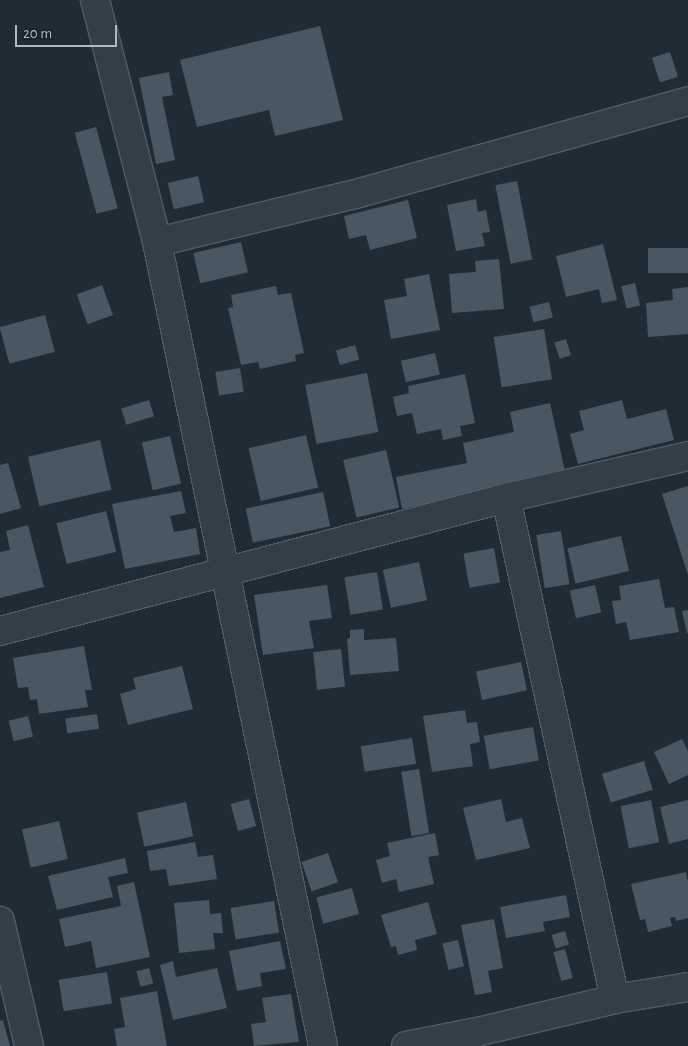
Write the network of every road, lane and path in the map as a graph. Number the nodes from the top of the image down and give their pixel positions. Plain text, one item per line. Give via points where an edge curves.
1 (95, 0) edge
2 (688, 101) edge
3 (157, 242) junction
4 (688, 456) edge
5 (506, 498) junction
6 (225, 573) junction
7 (0, 631) edge
8 (0, 921) edge
9 (688, 988) edge
10 (8, 994) edge
11 (615, 999) junction
12 (479, 1039) edge
13 (29, 1046) edge
14 (322, 1046) edge
15 (406, 1046) edge

1 - 3 street
2 - 3 street via 352,195
3 - 6 street
4 - 5 street
5 - 6 street
5 - 11 street
6 - 7 street
6 - 14 street
8 - 10 street
9 - 11 street
10 - 13 street
11 - 12 street
12 - 15 street

